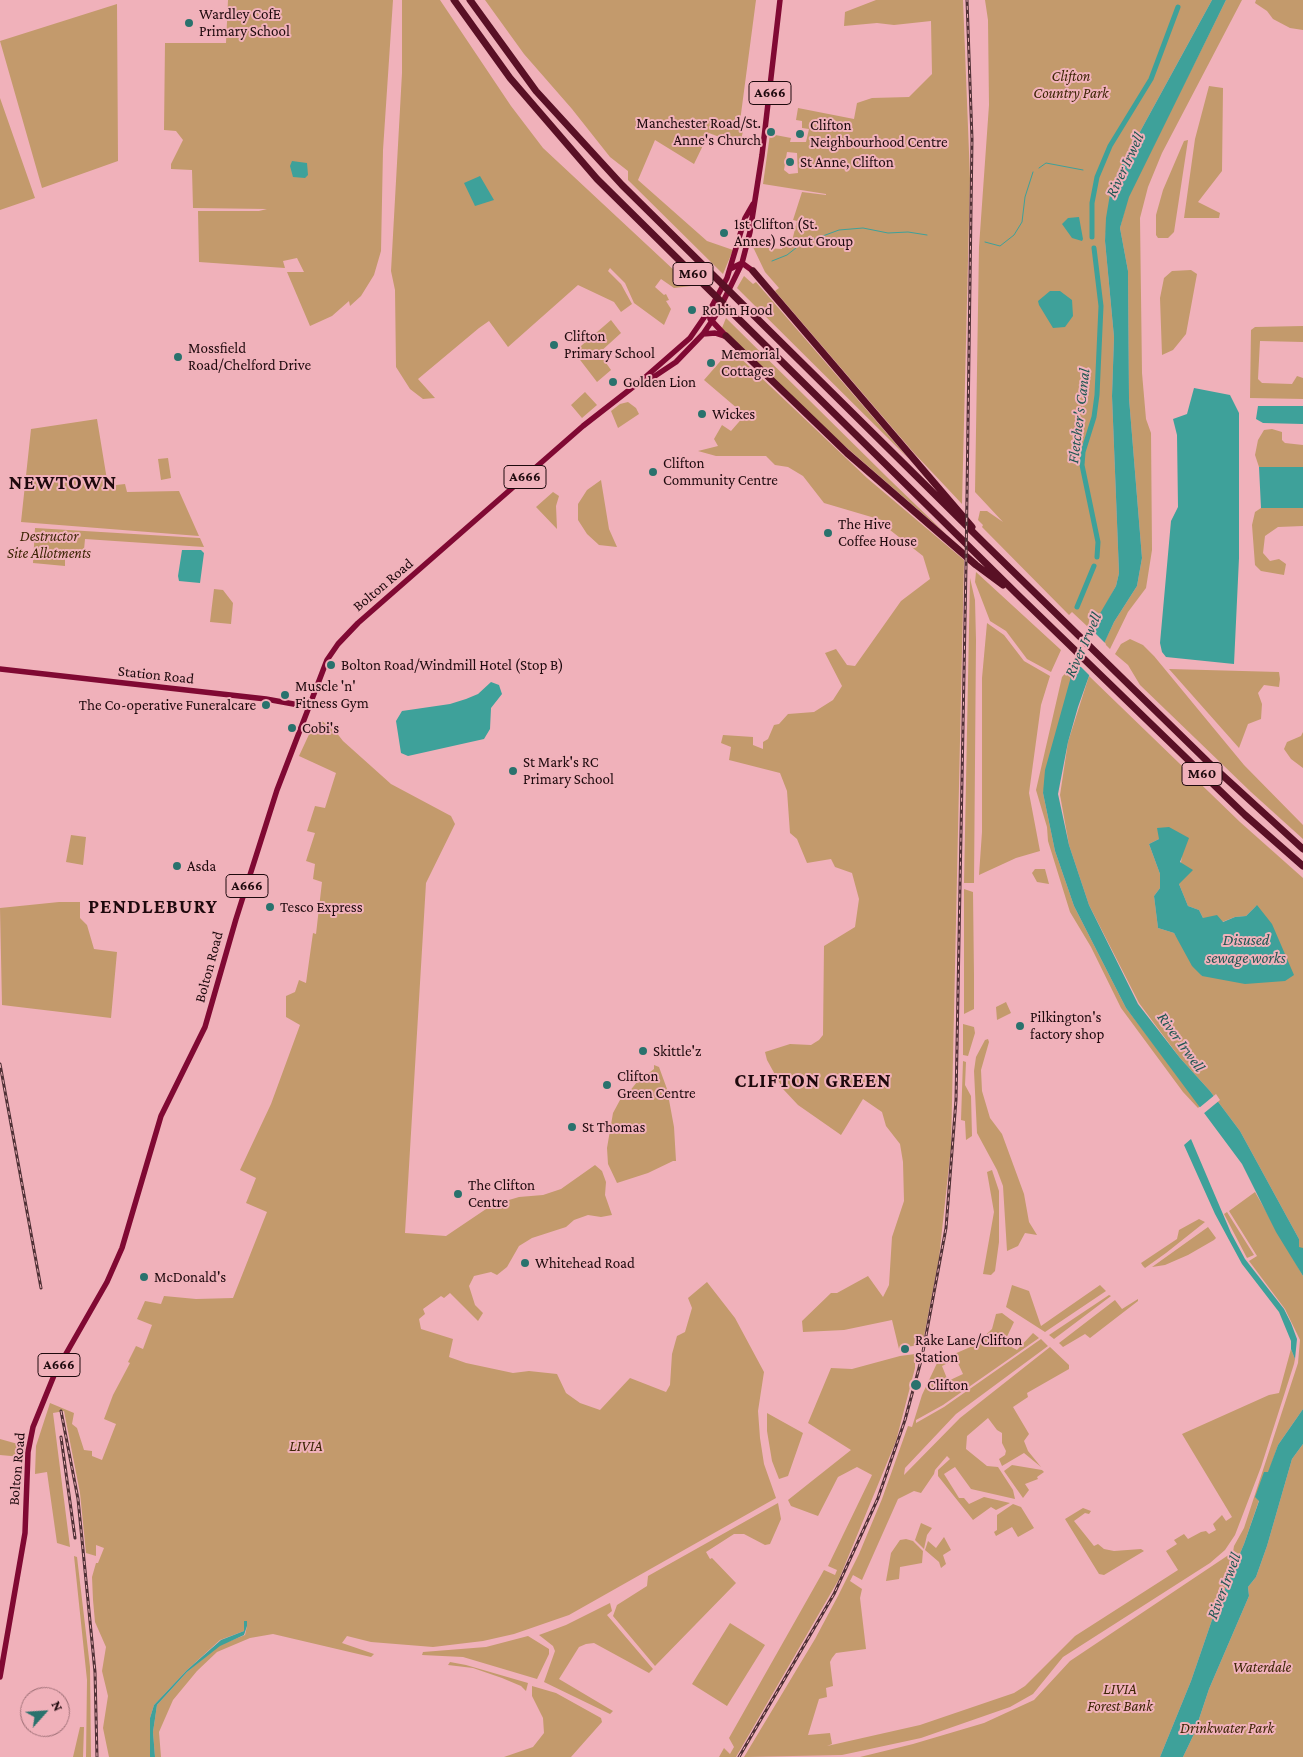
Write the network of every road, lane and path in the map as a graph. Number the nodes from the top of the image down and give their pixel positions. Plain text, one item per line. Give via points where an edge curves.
1 (454, 0) edge
2 (470, 0) edge
3 (780, 0) edge
4 (753, 204) junction
5 (742, 263) junction
6 (730, 269) junction
7 (753, 271) joint
8 (711, 309) junction
9 (712, 322) junction
10 (703, 334) junction
11 (726, 336) junction
12 (642, 380) junction
13 (955, 510) junction
14 (978, 562) junction
15 (0, 668) edge
16 (310, 707) junction
17 (1303, 849) edge
18 (1303, 866) edge
19 (0, 1677) edge

1 - 14 highway, M60 via 510,78 597,179 952,530
2 - 13 highway, M60 via 530,84 584,146
3 - 4 main road, A666 via 765,135
4 - 5 main road, A666
4 - 6 main road, A666 via 745,218
5 - 6 main road
5 - 7 main road
5 - 9 main road, Bolton Road / A666
6 - 8 main road, A666
7 - 13 highway, M60
8 - 9 main road
8 - 12 main road, Bolton Road / A666 via 685,343
9 - 10 main road, Bolton Road / A666
9 - 11 main road
10 - 11 main road
10 - 12 main road, Bolton Road / A666 via 676,362 656,376
11 - 14 highway, M60 via 853,459 954,546
12 - 16 main road, Bolton Road / A666 via 583,426 358,623 328,658
13 - 17 highway, M60 via 1078,635
14 - 18 highway, M60 via 1020,597 1238,809
15 - 16 main road, Station Road
16 - 19 main road, Bolton Road / A666 via 277,790 205,1027 161,1116 122,1248 103,1289 55,1373 36,1420 28,1452 25,1533

